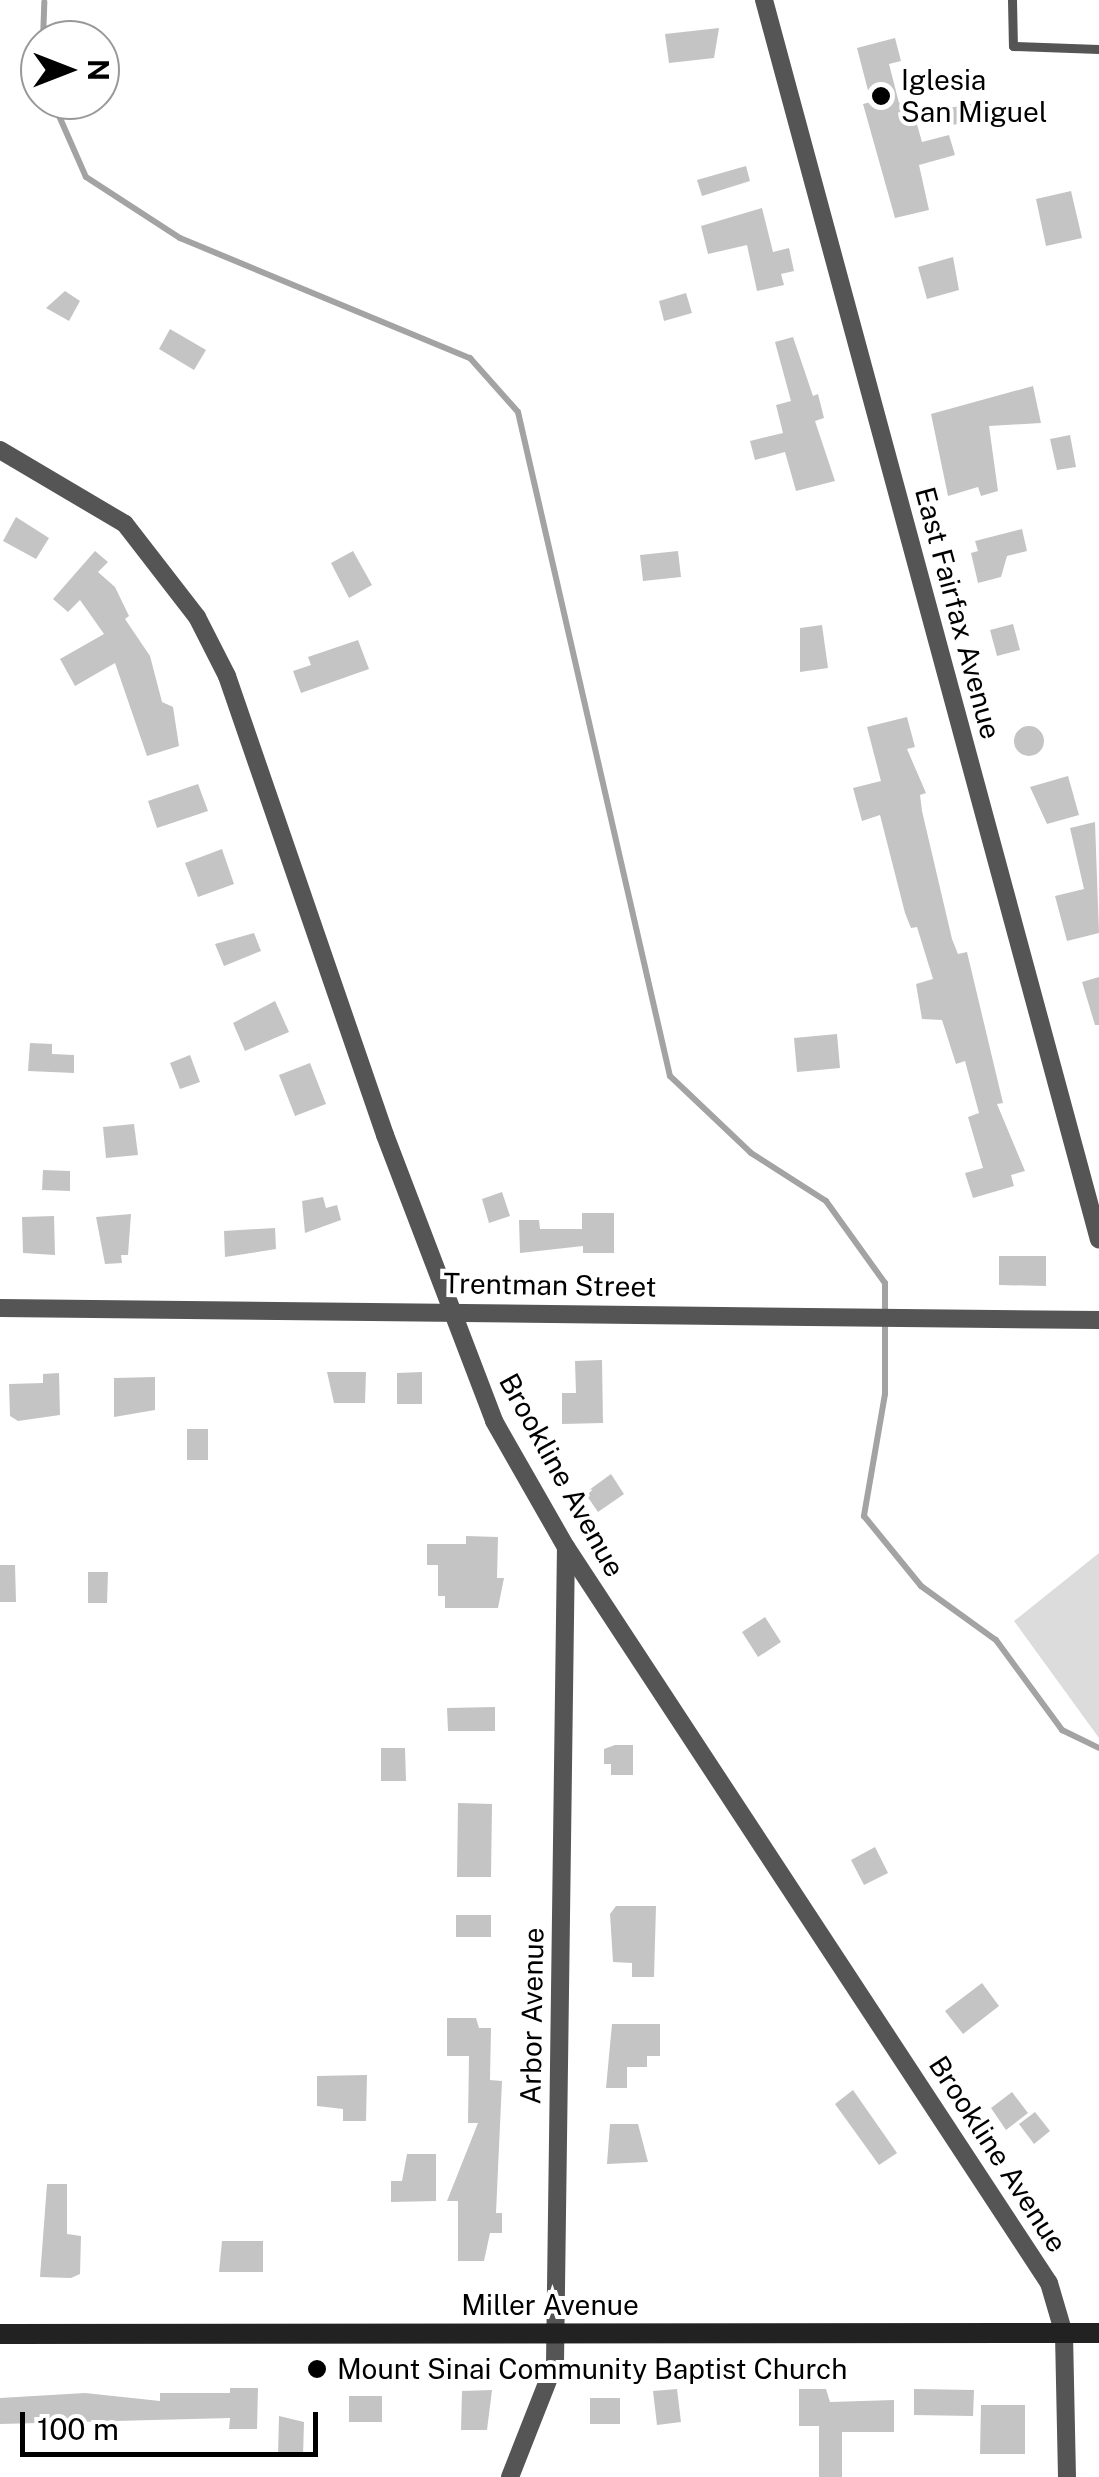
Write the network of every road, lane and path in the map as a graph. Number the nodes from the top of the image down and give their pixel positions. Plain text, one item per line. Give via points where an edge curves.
1 (764, 0) edge
2 (1012, 0) edge
3 (1099, 49) edge
4 (0, 450) edge
5 (1099, 1240) edge
6 (0, 1308) edge
7 (450, 1311) junction
8 (1099, 1320) edge
9 (566, 1547) junction
10 (555, 2333) junction
11 (1099, 2333) edge
12 (0, 2334) edge
13 (1064, 2334) junction
14 (510, 2477) edge
15 (1067, 2477) edge

1 - 5 street, East Fairfax Avenue
2 - 3 lane via 1012,46
4 - 7 street, Brookline Avenue via 126,524 197,617 228,676
6 - 7 street, Trentman Street
7 - 8 street, Trentman Street
7 - 9 street, Brookline Avenue via 494,1421
9 - 10 street, Arbor Avenue
9 - 13 street, Brookline Avenue via 1028,2248 1049,2284
10 - 12 main road, Miller Avenue
10 - 13 main road, Miller Avenue
10 - 14 street, Arbor Avenue via 552,2383
11 - 13 main road, Miller Avenue
13 - 15 street, Brookline Avenue

